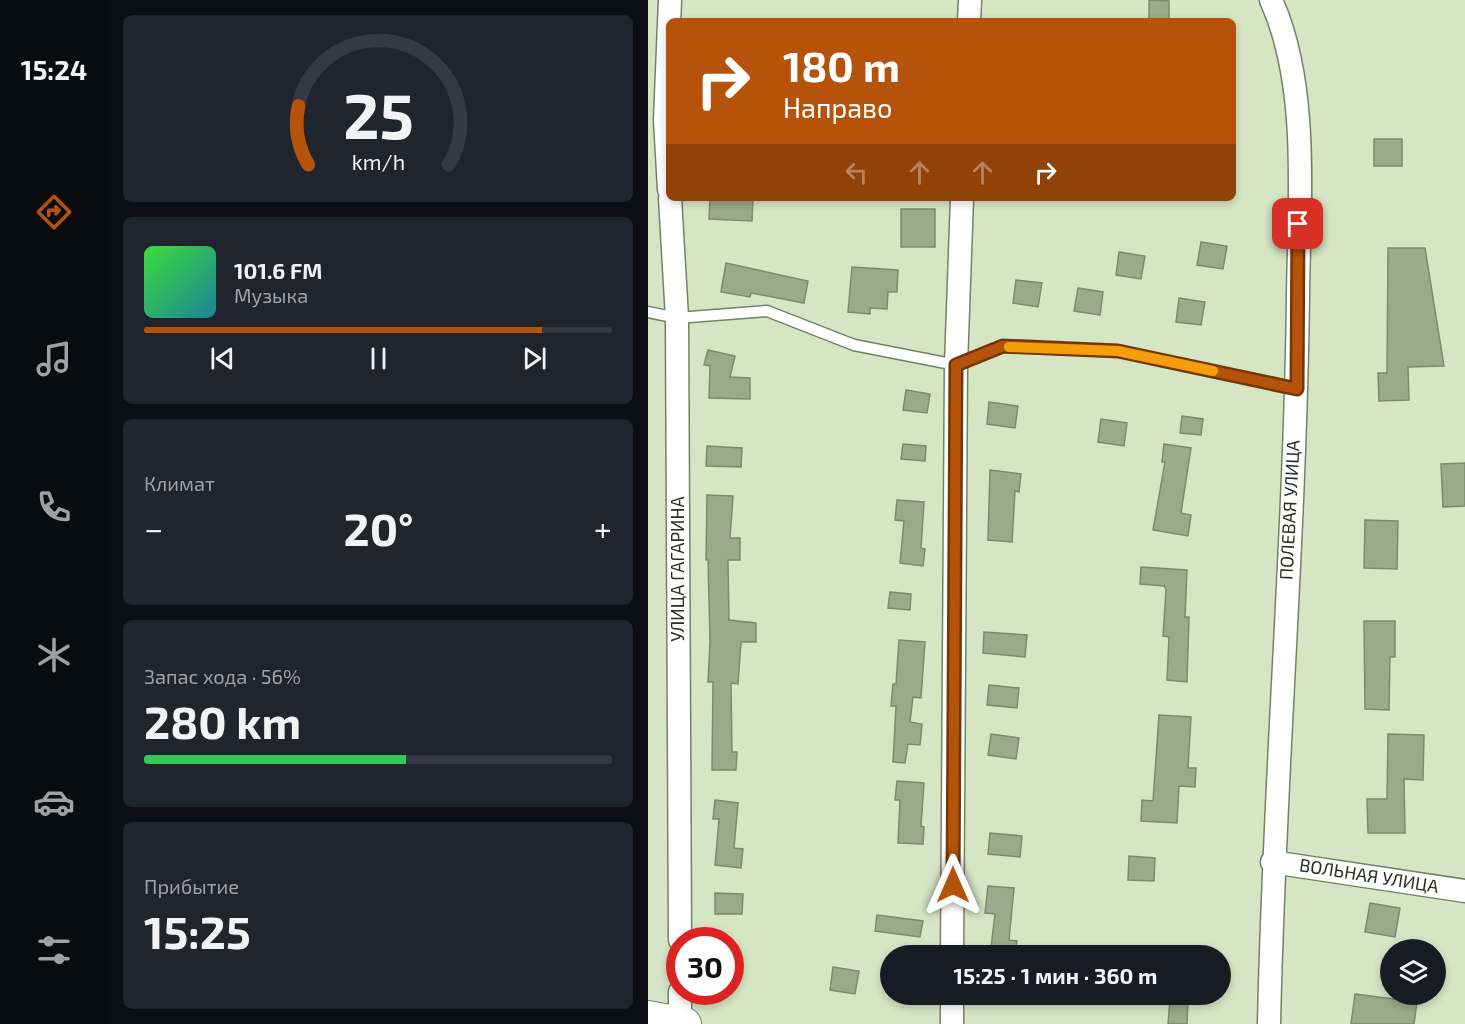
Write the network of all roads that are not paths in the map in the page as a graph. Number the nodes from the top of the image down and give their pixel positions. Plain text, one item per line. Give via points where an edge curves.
1 (670, 0) edge
2 (970, 0) edge
3 (1271, 0) edge
4 (669, 18) edge
5 (969, 18) edge
6 (666, 96) edge
7 (666, 137) edge
8 (669, 201) edge
9 (962, 201) edge
10 (648, 312) edge
11 (676, 318) junction
12 (956, 365) junction
13 (1297, 389) junction
14 (1272, 862) junction
15 (1465, 891) edge
16 (680, 927) edge
17 (952, 945) edge
18 (681, 1005) edge
19 (952, 1005) edge
20 (648, 1017) edge
21 (682, 1024) edge
22 (952, 1024) edge
23 (1269, 1024) edge

1 - 4 street
2 - 5 street
3 - 13 street, ПОЛЕВАЯ УЛИЦА via 1283,27 1299,130
6 - 7 street
8 - 11 street, УЛИЦА ГАГАРИНА
9 - 12 street
10 - 11 lane
11 - 12 lane via 767,311 854,345
11 - 16 street, УЛИЦА ГАГАРИНА
12 - 13 lane via 1003,346 1118,351
12 - 17 street
13 - 14 street, ПОЛЕВАЯ УЛИЦА
14 - 15 street, ВОЛЬНАЯ УЛИЦА
14 - 23 street, ПОЛЕВАЯ УЛИЦА
18 - 21 street
19 - 22 street
20 - 21 main road

